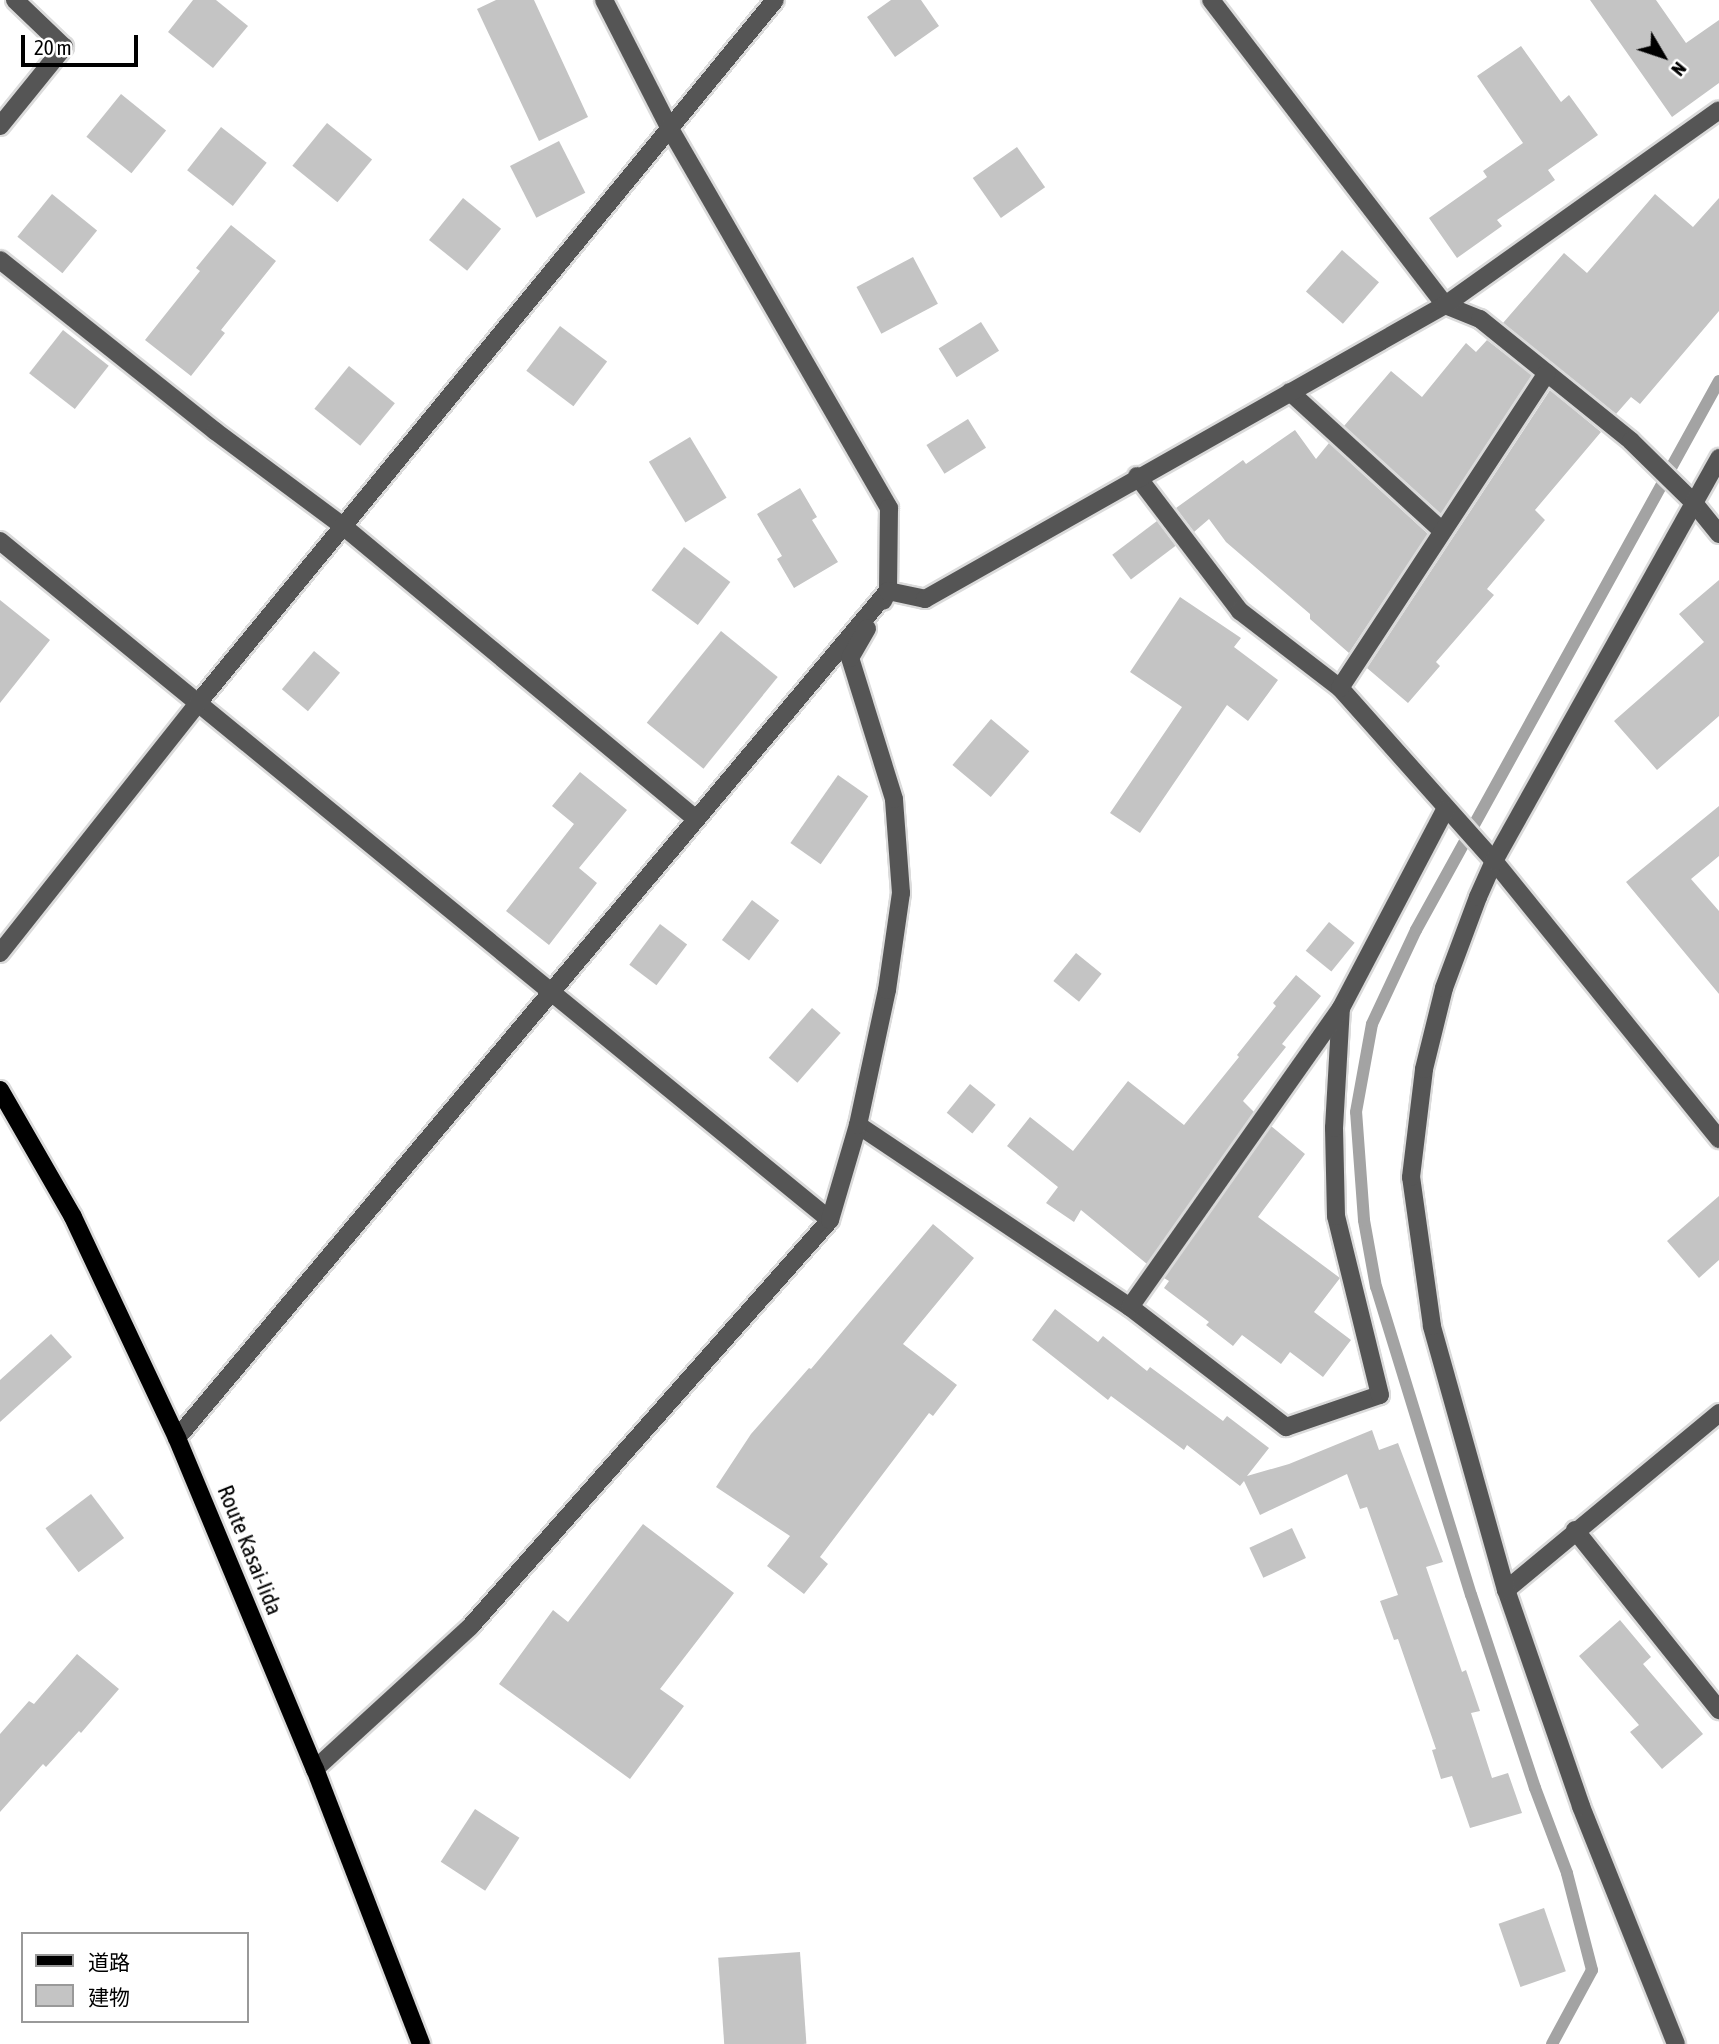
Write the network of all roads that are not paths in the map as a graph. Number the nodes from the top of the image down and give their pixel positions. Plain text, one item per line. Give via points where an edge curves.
1 (15, 0) edge
2 (604, 0) edge
3 (775, 0) edge
4 (1211, 0) edge
5 (1719, 110) edge
6 (0, 126) edge
7 (669, 127) junction
8 (0, 260) edge
9 (1445, 304) junction
10 (1547, 373) junction
11 (1290, 391) junction
12 (1719, 458) edge
13 (1137, 476) junction
14 (1690, 499) junction
15 (343, 526) junction
16 (1442, 531) junction
17 (1719, 534) edge
18 (0, 541) edge
19 (888, 592) junction
20 (1340, 688) junction
21 (198, 703) junction
22 (1447, 812) junction
23 (695, 818) junction
24 (1490, 857) junction
25 (0, 953) edge
26 (552, 991) junction
27 (1342, 1008) junction
28 (0, 1090) edge
29 (858, 1125) junction
30 (1719, 1139) edge
31 (830, 1220) junction
32 (1130, 1307) junction
33 (1719, 1413) edge
34 (177, 1438) junction
35 (1575, 1530) junction
36 (1506, 1590) junction
37 (1719, 1710) edge
38 (315, 1769) junction
39 (421, 2044) edge
40 (1676, 2044) edge

1 - 6 street via 64,47
2 - 7 street
3 - 7 street
4 - 9 street
5 - 9 street
7 - 15 street
7 - 19 street via 889,508
8 - 15 street
9 - 10 street via 1480,319
9 - 11 street
10 - 14 street via 1648,457
10 - 16 street
11 - 13 street
11 - 16 street
12 - 14 street
13 - 19 street via 925,599
13 - 20 street via 1240,611
14 - 17 street
14 - 24 street
15 - 21 street
15 - 23 street
16 - 20 street
18 - 21 street
19 - 23 street
19 - 29 street via 850,658 894,799 901,893 887,990
20 - 22 street
21 - 25 street
21 - 26 street
22 - 24 street
22 - 27 street
23 - 26 street
24 - 30 street
24 - 36 street via 1444,988 1424,1069 1410,1177 1432,1326
26 - 31 street
26 - 34 street
27 - 32 street
27 - 32 street via 1334,1128 1336,1216 1380,1395 1286,1427
28 - 34 main road, Route Kasai-Iida via 73,1217
29 - 31 street
29 - 32 street
31 - 38 street via 470,1627
33 - 35 street
34 - 38 main road, Route Kasai-Iida
35 - 36 street
35 - 37 street
36 - 40 street via 1581,1806
38 - 39 main road, Route Kasai-Iida

